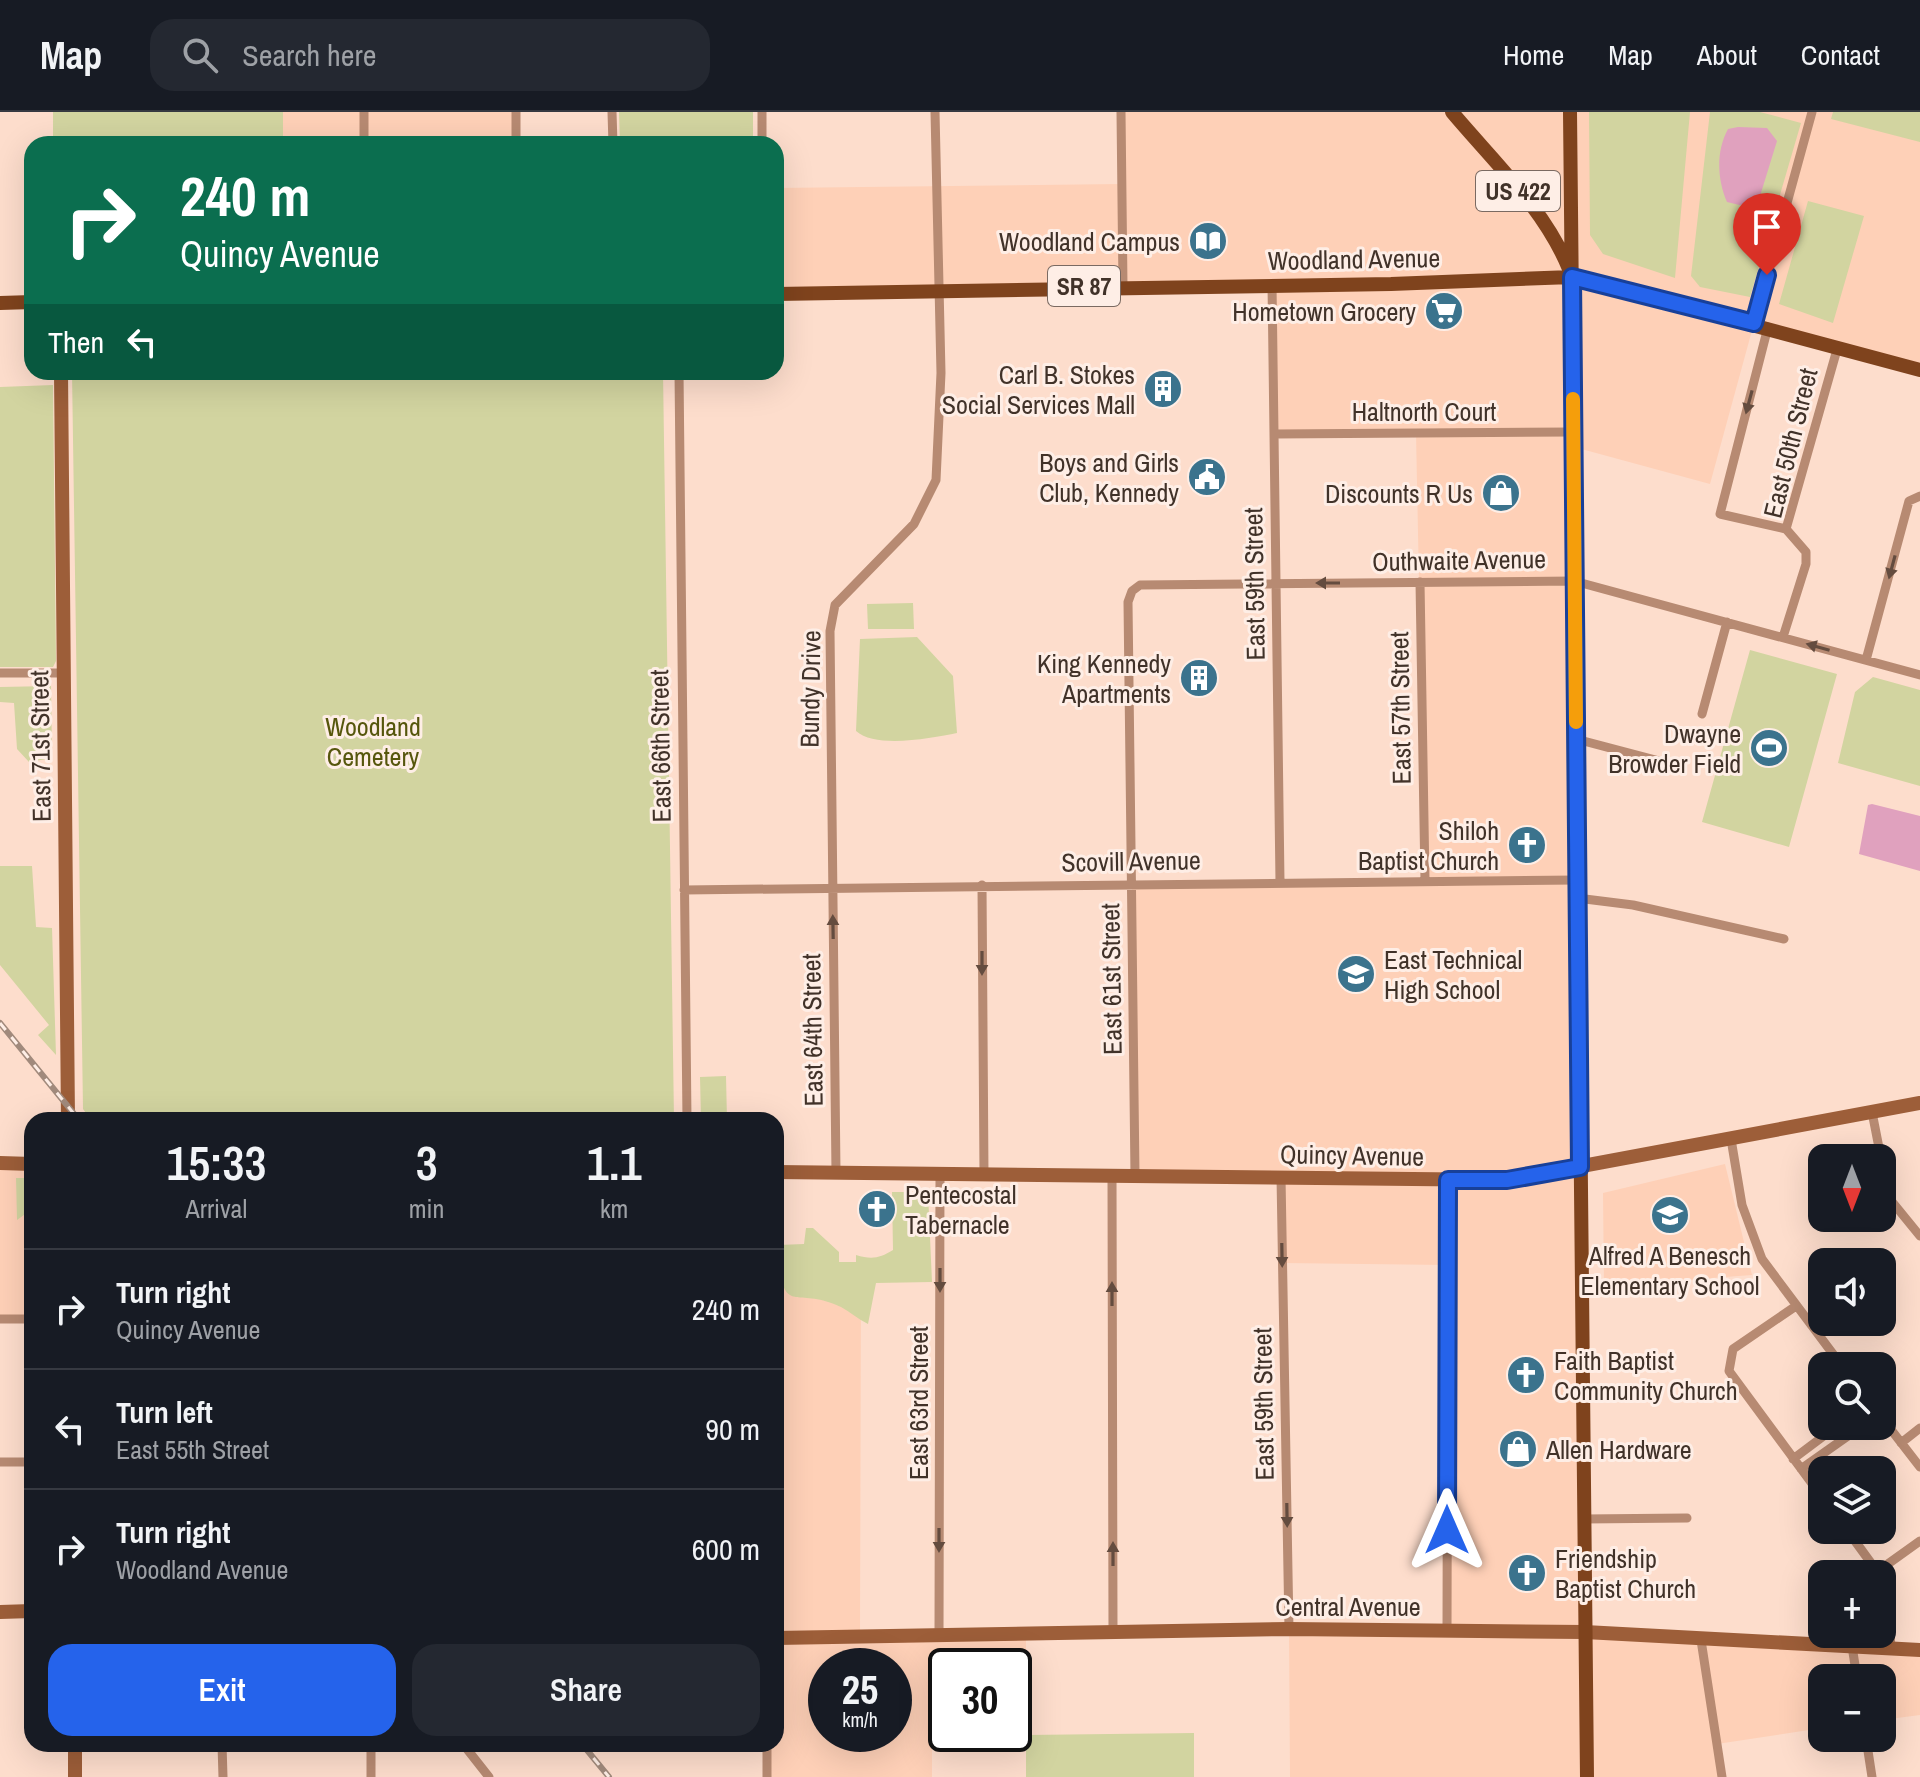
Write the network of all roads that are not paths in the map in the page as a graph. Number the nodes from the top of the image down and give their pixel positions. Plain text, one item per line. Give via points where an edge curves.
1 (364, 112) edge
2 (516, 112) edge
3 (612, 112) edge
4 (762, 112) edge
5 (935, 112) edge
6 (1121, 112) edge
7 (1452, 112) edge
8 (1570, 112) edge
9 (1812, 112) edge
10 (364, 136) edge
11 (516, 136) edge
12 (613, 136) edge
13 (762, 136) edge
14 (1572, 277) junction
15 (1272, 284) junction
16 (1123, 286) junction
17 (939, 290) junction
18 (784, 294) edge
19 (24, 302) edge
20 (0, 303) edge
21 (1761, 325) junction
22 (1838, 346) junction
23 (1920, 370) edge
24 (61, 380) edge
25 (679, 380) edge
26 (1573, 432) junction
27 (1275, 434) junction
28 (1919, 496) edge
29 (1786, 529) junction
30 (1574, 581) junction
31 (1275, 582) junction
32 (1420, 582) junction
33 (1132, 591) joint
34 (1727, 622) junction
35 (1783, 637) junction
36 (1866, 660) junction
37 (0, 673) edge
38 (63, 673) junction
39 (1920, 675) edge
40 (1702, 714) dead end
41 (1576, 739) junction
42 (1667, 763) dead end
43 (1577, 880) junction
44 (1425, 881) junction
45 (1280, 882) junction
46 (1132, 883) junction
47 (982, 885) junction
48 (832, 888) junction
49 (684, 890) junction
50 (1577, 898) junction
51 (1784, 939) dead end
52 (1920, 1103) edge
53 (68, 1112) edge
54 (687, 1112) edge
55 (1872, 1112) junction
56 (1731, 1139) junction
57 (1878, 1144) edge
58 (0, 1163) edge
59 (24, 1164) edge
60 (1580, 1167) junction
61 (784, 1172) edge
62 (836, 1173) junction
63 (940, 1174) junction
64 (984, 1174) junction
65 (1112, 1175) junction
66 (1135, 1175) junction
67 (1281, 1177) junction
68 (1448, 1180) junction
69 (1896, 1207) edge
70 (1920, 1236) edge
71 (1796, 1306) junction
72 (0, 1319) edge
73 (24, 1319) edge
74 (1831, 1352) edge
75 (1920, 1428) edge
76 (1896, 1436) edge
77 (1818, 1440) edge
78 (1842, 1440) edge
79 (1901, 1443) junction
80 (1793, 1459) junction
81 (0, 1462) edge
82 (24, 1462) edge
83 (1920, 1467) edge
84 (1801, 1469) junction
85 (1808, 1478) edge
86 (1687, 1518) dead end
87 (1584, 1519) junction
88 (1920, 1541) edge
89 (1894, 1560) edge
90 (24, 1611) edge
91 (0, 1612) edge
92 (1289, 1629) junction
93 (1447, 1631) junction
94 (1113, 1632) junction
95 (1585, 1632) junction
96 (939, 1633) junction
97 (784, 1638) edge
98 (1701, 1640) junction
99 (1808, 1644) edge
100 (1891, 1648) edge
101 (1920, 1650) edge
102 (75, 1752) edge
103 (222, 1752) edge
104 (371, 1752) edge
105 (469, 1752) edge
106 (767, 1752) edge
107 (1868, 1752) edge
108 (75, 1777) edge
109 (223, 1777) edge
110 (371, 1777) edge
111 (489, 1777) edge
112 (767, 1777) edge
113 (1587, 1777) edge
114 (1722, 1777) edge
115 (1872, 1777) edge

1 - 10 street
2 - 11 street
3 - 12 street
4 - 13 street
5 - 17 street
6 - 16 street
7 - 14 main road, US 422 via 1540,217 1560,245
8 - 14 main road
9 - 21 street
14 - 15 main road, Woodland Avenue / SR 87
14 - 21 main road, Woodland Avenue
14 - 26 main road
15 - 16 main road, Woodland Avenue / SR 87
15 - 27 street, East 59th Street
16 - 17 main road, Woodland Avenue / SR 87
17 - 18 main road, Woodland Avenue / SR 87
17 - 48 street, Bundy Drive via 936,480 914,524 835,605 830,631
19 - 20 main road
21 - 22 main road, Woodland Avenue
21 -> 29 street via 1720,514
22 - 23 main road, Woodland Avenue
22 - 29 street, East 50th Street
24 - 38 street, East 71st Street
25 - 49 street, East 66th Street
26 - 27 street, Haltnorth Court
26 - 30 main road
27 - 31 street, East 59th Street
28 -> 36 street via 1909,501
29 - 35 street, East 50th Street via 1806,552 1806,564
30 - 32 street, Outhwaite Avenue
30 - 34 street, Outhwaite Avenue
30 - 41 main road
32 -> 31 street, Outhwaite Avenue
31 - 33 street, Outhwaite Avenue via 1140,585
31 - 45 street, East 59th Street
32 - 44 street, East 57th Street
33 - 46 street, East 61st Street
34 - 35 street, Outhwaite Avenue
34 - 40 street
36 -> 35 street, Outhwaite Avenue
36 - 39 street, Outhwaite Avenue
37 - 38 street
38 - 53 street, East 71st Street
41 - 42 street
41 - 43 main road
43 - 44 street, Scovill Avenue
43 - 50 main road
44 - 45 street, Scovill Avenue
45 - 46 street, Scovill Avenue
46 - 47 street, Scovill Avenue
46 - 66 street, East 61st Street
47 - 48 street, Scovill Avenue
47 -> 64 street
48 - 49 street, Scovill Avenue
62 -> 48 street, East 64th Street
49 - 54 street, East 66th Street
50 - 51 street via 1633,905
50 - 60 main road
52 - 55 street, Quincy Avenue
55 - 56 street, Quincy Avenue
55 - 57 street
56 - 60 street, Quincy Avenue
56 - 71 street via 1751,1234
58 - 59 street
60 - 68 street, Quincy Avenue via 1507,1180
60 - 87 main road
61 - 62 street, Quincy Avenue
62 - 63 street, Quincy Avenue
63 - 64 street, Quincy Avenue
63 -> 96 street, East 63rd Street
64 - 65 street, Quincy Avenue
65 - 66 street, Quincy Avenue
94 -> 65 street
66 - 67 street, Quincy Avenue
67 - 68 street, Quincy Avenue
67 -> 92 street, East 59th Street
68 - 93 street
69 - 70 street
71 - 74 street
71 - 80 street via 1733,1349 1729,1361 1731,1376
72 - 73 street
75 - 79 street
76 - 79 street
77 - 80 street
78 - 84 street
79 - 83 street
80 - 84 street
81 - 82 street
84 - 85 street
86 - 87 street
87 - 95 main road
88 - 89 street
90 - 91 street
92 - 93 street, Central Avenue
92 - 94 street, Central Avenue
93 - 95 street, Central Avenue
94 - 96 street, Central Avenue
95 - 98 street, Central Avenue
95 - 113 main road
96 - 97 street, Central Avenue
98 - 99 street, Central Avenue
98 - 114 street
100 - 101 street, Central Avenue
102 - 108 street
103 - 109 street
104 - 110 street
105 - 111 street
106 - 112 street
107 - 115 street

